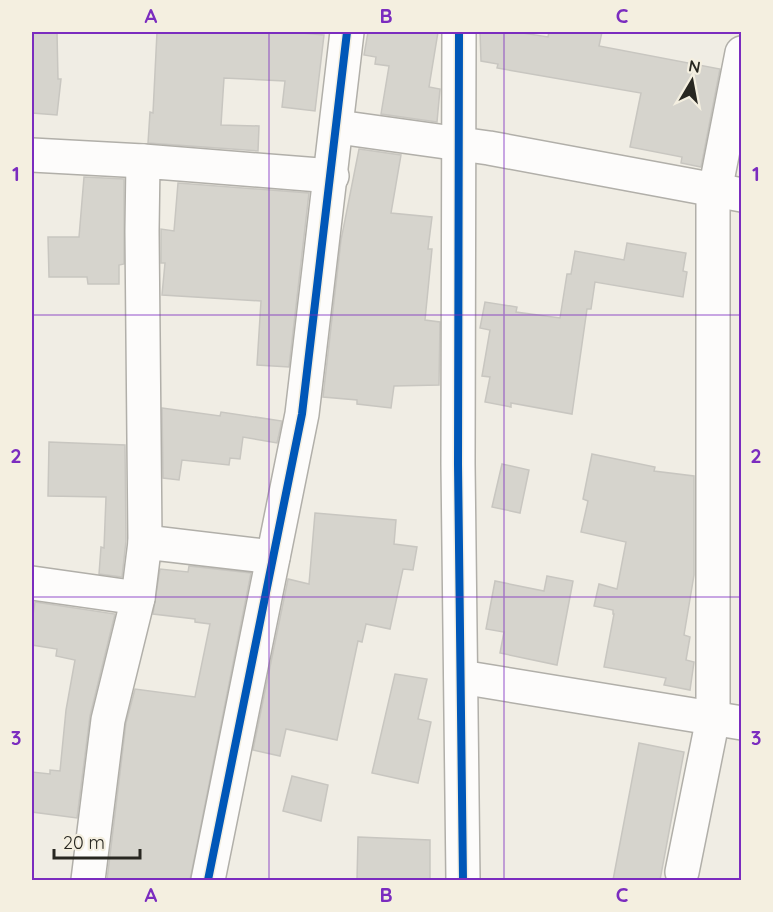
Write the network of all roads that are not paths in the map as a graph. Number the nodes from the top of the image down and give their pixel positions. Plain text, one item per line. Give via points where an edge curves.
1 (348, 32) edge
2 (459, 32) edge
3 (741, 53) edge
4 (338, 127) junction
5 (459, 143) junction
6 (32, 155) edge
7 (143, 161) junction
8 (332, 176) junction
9 (728, 193) edge
10 (145, 542) junction
11 (273, 557) junction
12 (32, 583) edge
13 (138, 598) junction
14 (461, 677) junction
15 (727, 721) edge
16 (682, 872) dead end
17 (88, 880) edge
18 (208, 880) edge
19 (463, 880) edge

1 - 4 street
2 - 5 street
3 - 9 street
4 - 5 street
4 - 8 street
5 - 9 street
5 - 14 street
6 - 7 street
7 - 8 street
7 - 10 street
8 - 11 street via 302,414
9 - 15 street via 713,201
10 - 11 street
10 - 13 street
11 - 18 street
12 - 13 street
13 - 17 street via 108,720
14 - 15 street
14 - 19 street
15 - 16 street

